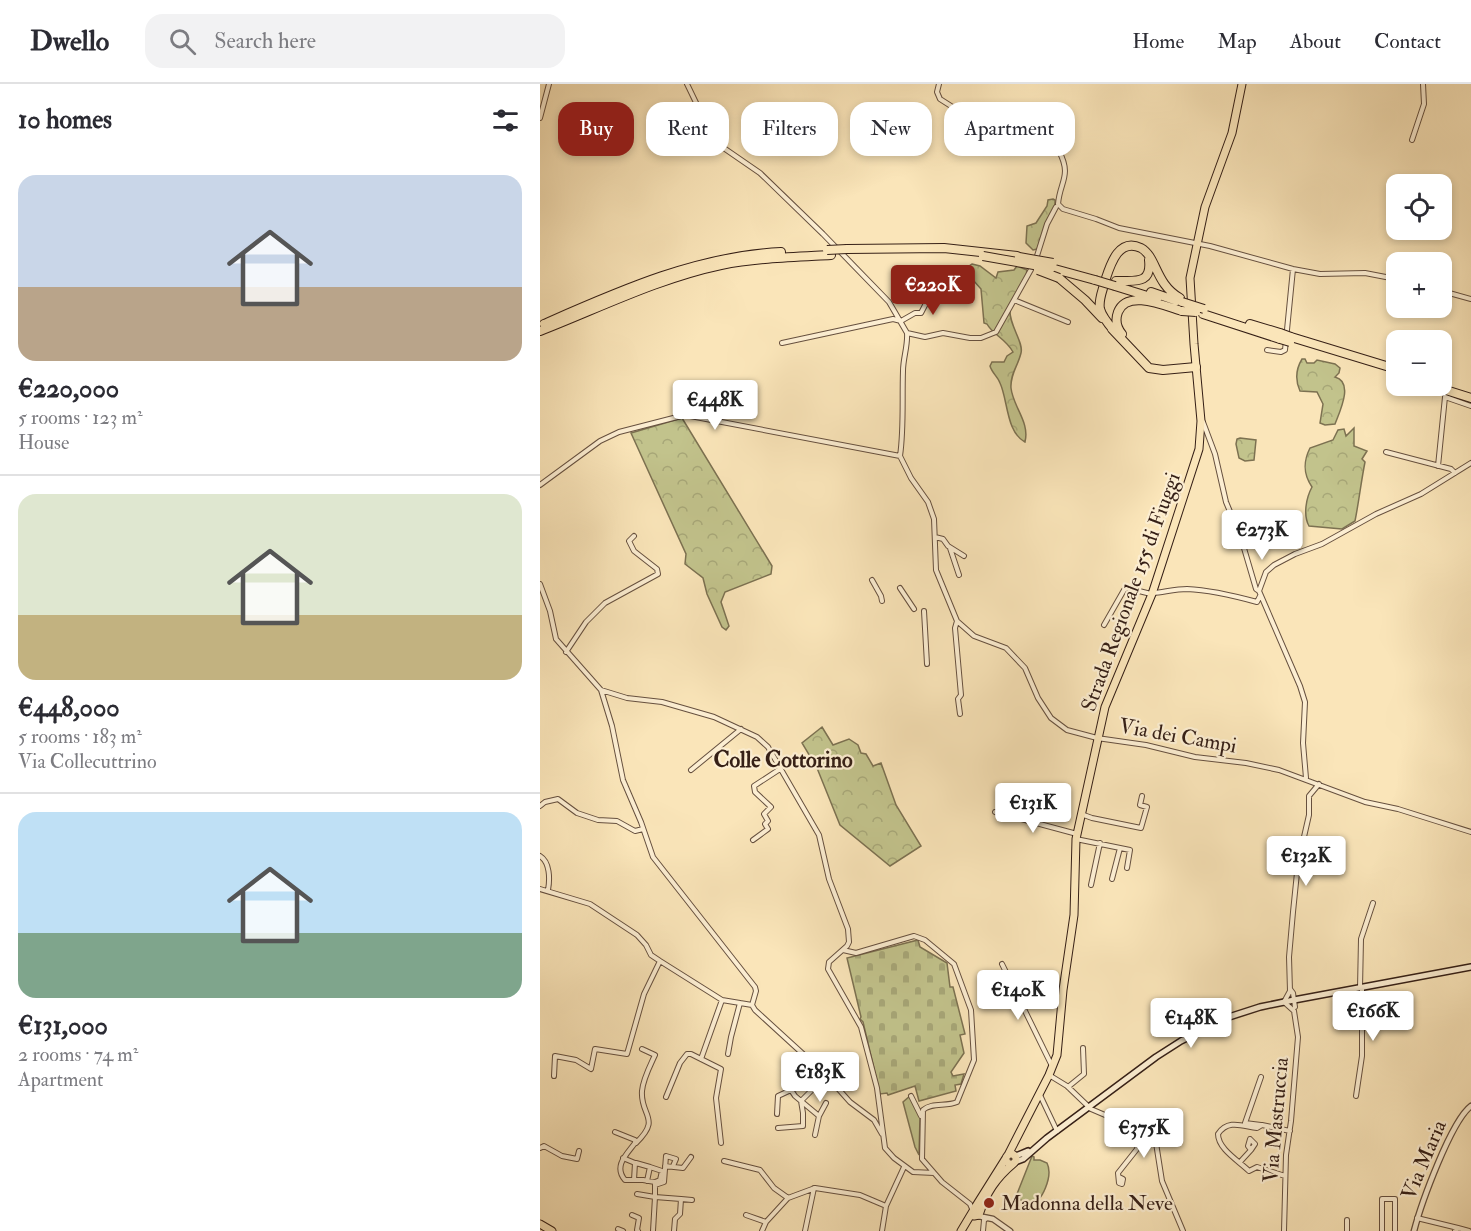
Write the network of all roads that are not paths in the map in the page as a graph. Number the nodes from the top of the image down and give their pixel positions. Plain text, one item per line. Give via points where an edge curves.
1 (549, 84) edge
2 (687, 84) edge
3 (939, 84) edge
4 (1242, 84) edge
5 (1423, 84) edge
6 (540, 118) edge
7 (1412, 140) dead end
8 (1056, 207) dead end
9 (1197, 244) junction
10 (922, 250) junction
11 (829, 252) junction
12 (1149, 255) junction
13 (1016, 259) junction
14 (1293, 269) junction
15 (1386, 276) edge
16 (936, 284) dead end
17 (1116, 284) junction
18 (1452, 294) edge
19 (1471, 299) edge
20 (1014, 300) junction
21 (1182, 305) junction
22 (901, 321) junction
23 (1068, 322) dead end
24 (540, 326) edge
25 (540, 331) edge
26 (1115, 332) junction
27 (907, 333) junction
28 (782, 343) dead end
29 (1267, 350) dead end
30 (1136, 355) junction
31 (1196, 367) junction
32 (1386, 369) edge
33 (1452, 387) edge
34 (1452, 392) edge
35 (1471, 393) edge
36 (1471, 398) edge
37 (1471, 406) edge
38 (1202, 421) junction
39 (1386, 452) dead end
40 (900, 456) junction
41 (1471, 463) edge
42 (1438, 466) junction
43 (1455, 473) junction
44 (540, 484) edge
45 (634, 536) dead end
46 (935, 537) junction
47 (950, 547) junction
48 (964, 556) dead end
49 (959, 575) dead end
50 (872, 579) dead end
51 (540, 585) edge
52 (900, 588) dead end
53 (1152, 593) junction
54 (1260, 593) junction
55 (882, 601) dead end
56 (914, 609) dead end
57 (924, 611) dead end
58 (957, 621) junction
59 (1104, 625) dead end
60 (566, 652) junction
61 (927, 664) dead end
62 (602, 690) junction
63 (960, 714) dead end
64 (741, 729) junction
65 (1097, 738) junction
66 (780, 769) junction
67 (691, 770) dead end
68 (1306, 778) junction
69 (1319, 784) junction
70 (1142, 796) dead end
71 (1011, 797) dead end
72 (540, 806) edge
73 (995, 812) dead end
74 (1081, 814) junction
75 (1006, 816) junction
76 (643, 828) junction
77 (1471, 832) edge
78 (1077, 837) junction
79 (753, 840) dead end
80 (1100, 843) junction
81 (1120, 847) junction
82 (540, 856) edge
83 (1127, 868) dead end
84 (1112, 879) dead end
85 (1091, 885) dead end
86 (540, 889) edge
87 (548, 890) junction
88 (1373, 903) dead end
89 (848, 944) junction
90 (843, 950) junction
91 (849, 951) junction
92 (660, 962) junction
93 (1002, 964) dead end
94 (1471, 967) edge
95 (1361, 988) junction
96 (1292, 995) junction
97 (1304, 998) junction
98 (722, 1000) junction
99 (1284, 1002) junction
100 (740, 1003) junction
101 (752, 1005) junction
102 (1294, 1009) junction
103 (1083, 1048) dead end
104 (642, 1049) dead end
105 (728, 1054) dead end
106 (701, 1059) junction
107 (1053, 1066) junction
108 (819, 1069) junction
109 (1049, 1075) junction
110 (554, 1076) dead end
111 (826, 1076) junction
112 (1261, 1077) dead end
113 (1068, 1087) junction
114 (791, 1090) junction
115 (1040, 1094) junction
116 (911, 1096) dead end
117 (1356, 1096) dead end
118 (666, 1097) dead end
119 (1100, 1099) junction
120 (801, 1101) junction
121 (826, 1103) dead end
122 (1086, 1103) junction
123 (1471, 1106) edge
124 (1083, 1112) junction
125 (1099, 1112) junction
126 (777, 1114) dead end
127 (819, 1116) junction
128 (921, 1116) junction
129 (1262, 1125) junction
130 (777, 1128) dead end
131 (1057, 1131) junction
132 (1290, 1131) junction
133 (615, 1132) dead end
134 (882, 1134) junction
135 (1140, 1134) junction
136 (815, 1135) dead end
137 (635, 1143) junction
138 (721, 1143) dead end
139 (540, 1148) edge
140 (1251, 1149) dead end
141 (579, 1151) dead end
142 (691, 1157) dead end
143 (623, 1158) junction
144 (1012, 1158) junction
145 (724, 1161) dead end
146 (1240, 1162) junction
147 (636, 1163) junction
148 (665, 1166) junction
149 (673, 1166) junction
150 (650, 1167) junction
151 (904, 1167) junction
152 (934, 1173) junction
153 (1285, 1176) junction
154 (1119, 1177) dead end
155 (634, 1180) junction
156 (647, 1180) junction
157 (655, 1184) junction
158 (814, 1188) junction
159 (637, 1194) dead end
160 (655, 1197) junction
161 (788, 1198) junction
162 (681, 1199) junction
163 (692, 1200) dead end
164 (968, 1202) junction
165 (981, 1202) junction
166 (886, 1206) junction
167 (632, 1215) dead end
168 (746, 1215) dead end
169 (980, 1216) junction
170 (1417, 1218) junction
171 (1347, 1220) dead end
172 (765, 1222) junction
173 (540, 1224) edge
174 (963, 1228) edge
175 (1457, 1229) edge
176 (552, 1231) edge
177 (637, 1231) edge
178 (653, 1231) edge
179 (674, 1231) edge
180 (762, 1231) edge
181 (805, 1231) edge
182 (882, 1231) edge
183 (983, 1231) edge
184 (1010, 1231) edge
185 (1182, 1231) edge
186 (1284, 1231) edge
187 (1347, 1231) edge
188 (1382, 1231) edge
189 (1395, 1231) edge
190 (1414, 1231) edge
191 (1469, 1231) edge

1 - 6 street
2 - 22 street via 714,142 760,173 882,294
3 - 9 street via 940,99 962,113 1001,133 1059,151 1065,166 1058,204 1063,209 1119,228
4 - 9 main road, Strada Regionale 155 di Fiuggi via 1232,133 1208,195
5 - 7 street via 1424,104
8 - 20 street
9 - 14 street
9 - 31 main road, Strada Regionale 155 di Fiuggi via 1190,284
10 - 11 highway, bridge
10 - 13 highway, bridge
10 - 13 highway via 984,251
11 - 24 highway via 741,256 697,266 650,280
11 - 25 highway via 709,268
12 - 17 highway via 1150,268 1142,279
12 - 21 highway via 1161,282
12 - 26 highway via 1142,249 1127,247 1112,261 1100,308
13 - 17 highway, bridge
13 - 26 highway, bridge via 1017,264 1059,278
14 - 15 street
14 - 29 street via 1285,350
16 - 22 street via 923,311
17 - 21 highway
18 - 19 street
20 - 23 street
20 - 27 street via 992,335 970,338 943,333 925,337
21 - 30 highway via 1139,300 1122,305 1117,324
21 - 32 highway, bridge
22 - 27 street
22 - 28 street via 893,319
26 - 30 highway
27 - 40 street
30 - 31 highway via 1149,368 1158,370
31 - 38 main road, Strada Regionale 155 di Fiuggi
33 - 35 highway
34 - 36 highway
37 - 42 street via 1445,397
38 - 53 main road, Strada Regionale 155 di Fiuggi via 1199,448
38 - 54 street via 1215,454 1226,502
39 - 42 street
40 - 44 street via 685,415 619,432 600,441
40 - 46 street via 928,502
41 - 43 street
42 - 43 street
43 - 54 street via 1411,499 1274,565 1266,572
45 - 60 street via 629,541 631,547 658,574 605,603 586,622
46 - 47 street
46 - 58 street via 936,570
47 - 48 street
47 - 49 street
50 - 55 street
51 - 60 street via 556,639
52 - 56 street
53 - 54 street via 1196,590 1257,603
53 - 59 street via 1125,589
53 - 65 main road, Strada Regionale 155 di Fiuggi via 1105,707
54 - 68 street via 1305,702
57 - 61 street
58 - 63 street
58 - 65 street, Via dei Campi via 974,636 1006,648 1026,668 1051,718 1067,730
60 - 62 street
62 - 64 street via 665,703
62 - 76 street via 623,780
64 - 66 street via 764,742
64 - 67 street
65 - 68 street, Via dei Campi via 1246,763
65 - 74 main road, Strada Regionale 155 di Fiuggi
66 - 79 street via 754,786 771,807 764,814 768,829
66 - 89 street via 819,837 829,879 848,929
68 - 69 street, Via dei Campi
69 - 77 street, Via dei Campi via 1365,802
69 - 96 street via 1309,796 1298,863 1288,957
70 - 74 street via 1140,806 1147,807 1141,828
71 - 75 street
72 - 76 street via 558,800 593,819 617,821 635,831
73 - 75 street
74 - 78 main road, Strada Regionale 155 di Fiuggi
75 - 78 street
76 - 101 street via 658,865 755,987
78 - 80 street
78 - 107 main road, Strada Regionale 155 di Fiuggi via 1074,915
80 - 81 street
80 - 85 street
81 - 83 street via 1130,850
81 - 84 street
82 - 87 street via 547,866
86 - 87 street
87 - 92 street via 587,903 622,924 641,938
88 - 95 street via 1361,939
89 - 90 street
89 - 91 street
90 - 91 street
90 - 134 street via 829,962 828,969 861,1027 877,1088
91 - 128 street via 855,953 908,937 920,938 954,964 961,980 971,1010 974,1065 957,1102 927,1107
92 - 98 street
92 - 110 street via 644,994 627,1053 595,1049 591,1069 576,1060 555,1056
93 - 107 street
94 - 95 main road
95 - 97 main road
95 - 117 street via 1362,1056
96 - 97 main road
96 - 99 main road
96 - 102 street, Via Mastruccia
97 - 102 street
98 - 100 street
98 - 106 street
99 - 102 street
99 - 119 main road via 1229,1017 1180,1041
100 - 101 street
100 - 105 street
101 - 108 street
102 - 132 street, Via Mastruccia via 1298,1037
103 - 113 street via 1084,1074
104 - 137 street via 655,1055 642,1090 649,1125
106 - 118 street via 691,1054 685,1056
106 - 138 street via 721,1069 716,1098
107 - 109 main road, Strada Regionale 155 di Fiuggi
108 - 111 street
108 - 114 street via 805,1085
109 - 113 street
109 - 115 main road, Strada Regionale 155 di Fiuggi
111 - 120 street
111 - 134 street via 874,1120
112 - 129 street via 1245,1123
113 - 122 street
114 - 120 street
114 - 126 street via 778,1096
115 - 131 street
115 - 144 main road, Strada Regionale 155 di Fiuggi
116 - 128 street
119 - 122 main road
119 - 125 street via 1096,1107
120 - 127 street
120 - 130 street via 803,1126
121 - 127 street
122 - 124 main road
122 - 125 street
123 - 170 street, Via Maria via 1464,1111 1446,1147
124 - 125 street
124 - 131 main road
125 - 135 street
127 - 136 street
128 - 152 street via 920,1155
129 - 132 street
129 - 146 street via 1257,1128 1229,1124 1220,1130 1219,1142
131 - 144 main road via 1023,1159
132 - 153 street, Via Mastruccia
133 - 137 street
134 - 151 street via 888,1153
135 - 154 street via 1137,1149 1118,1173
135 - 185 street via 1157,1146 1162,1180
137 - 143 street
139 - 141 street via 544,1146 577,1159
140 - 146 street
142 - 149 street via 683,1168
143 - 147 street
143 - 155 street via 622,1177
144 - 165 main road
145 - 161 street via 760,1170
146 - 153 street via 1249,1171 1257,1167
147 - 150 street
147 - 155 street
148 - 149 street
148 - 149 street via 669,1156 676,1159
148 - 157 street via 664,1182
150 - 156 street
150 - 157 street via 662,1171
151 - 152 street via 916,1173
151 - 166 street
152 - 164 street
153 - 186 street, Via Mastruccia
155 - 156 street
156 - 157 street
157 - 160 street
158 - 161 street
158 - 166 street via 860,1195
158 - 181 street
159 - 160 street
160 - 162 street
160 - 178 street
161 - 172 street
162 - 163 street
162 - 179 street
164 - 165 street
164 - 169 street
165 - 169 main road
165 - 169 street
166 - 182 street
167 - 177 street via 639,1218
168 - 172 street
169 - 174 main road
169 - 183 street
169 - 184 street
170 - 175 street
170 - 190 street, Via Maria
171 - 187 street
172 - 180 street
173 - 176 main road
175 - 191 street
188 - 189 street via 1382,1199 1395,1199

